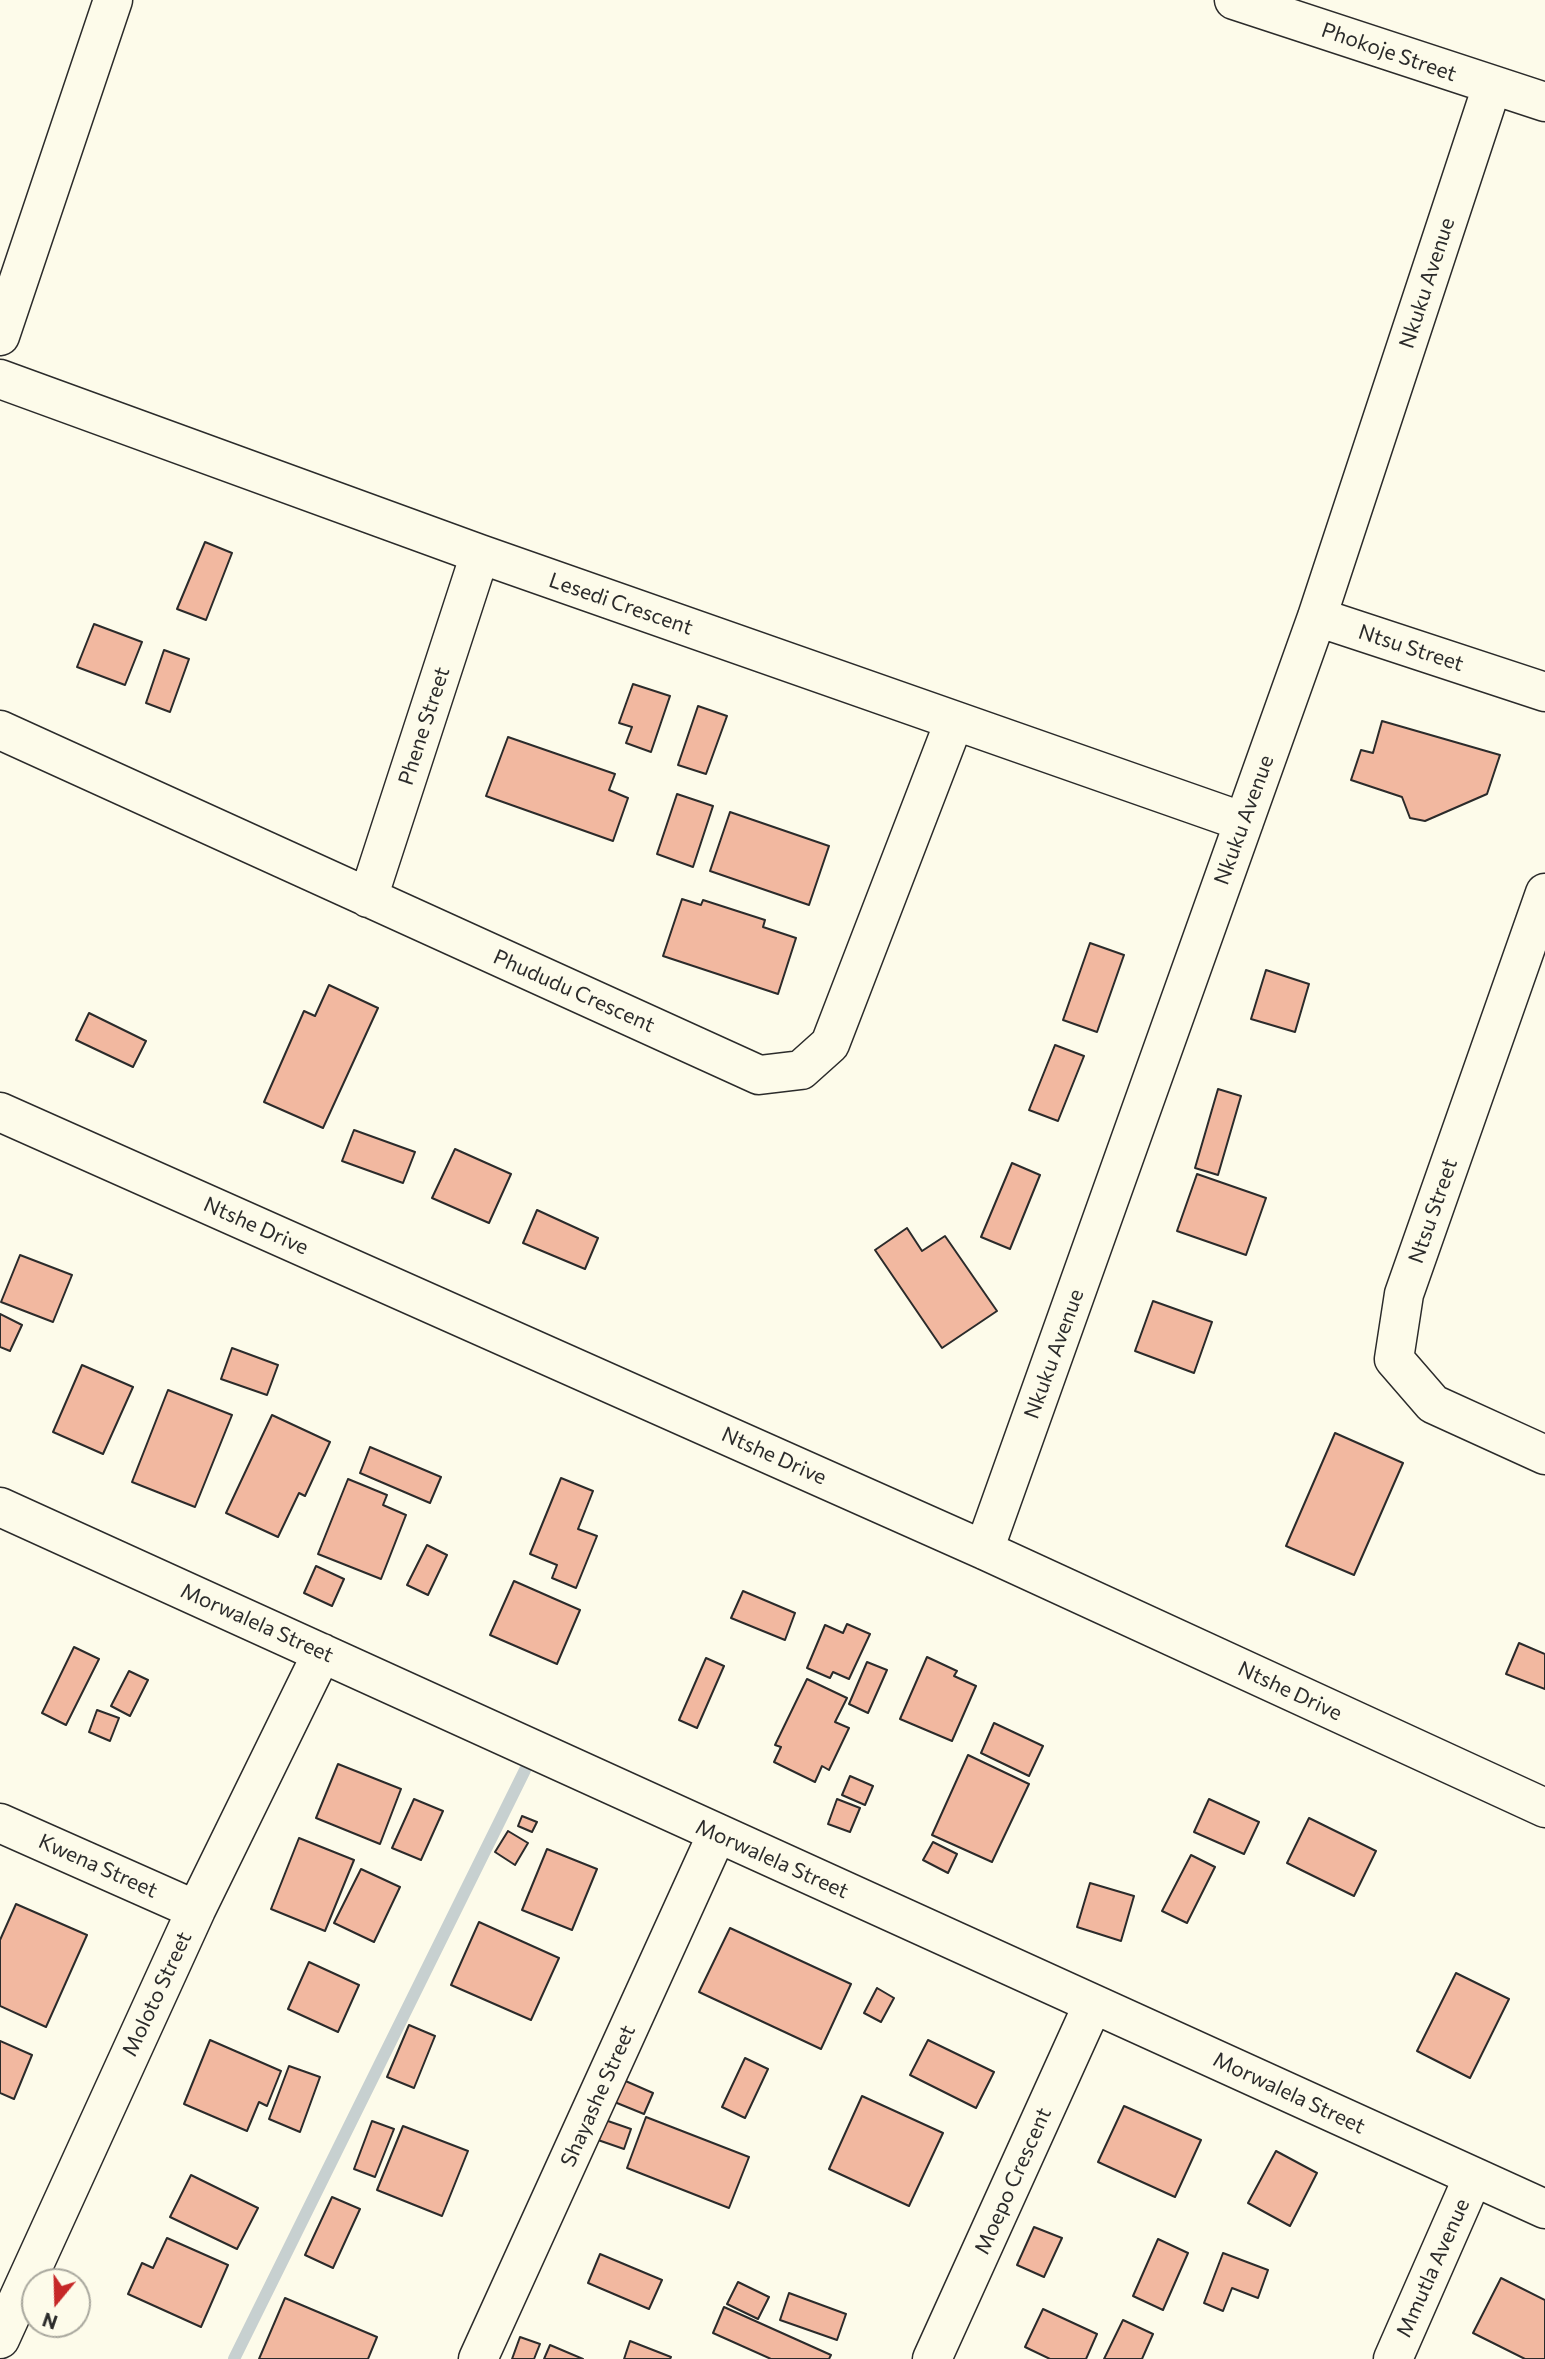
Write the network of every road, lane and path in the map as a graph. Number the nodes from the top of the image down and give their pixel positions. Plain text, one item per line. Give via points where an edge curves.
1 (113, 0) edge
2 (1234, 0) edge
3 (1492, 86) junction
4 (1545, 102) edge
5 (0, 336) edge
6 (0, 379) edge
7 (480, 554) junction
8 (1317, 617) junction
9 (1545, 692) edge
10 (954, 722) junction
11 (0, 730) edge
12 (1244, 822) junction
13 (1545, 893) edge
14 (368, 898) junction
15 (0, 1112) edge
16 (1545, 1455) edge
17 (0, 1507) edge
18 (984, 1550) junction
19 (322, 1653) junction
20 (1545, 1808) edge
21 (0, 1823) edge
22 (717, 1834) junction
23 (196, 1910) junction
24 (1093, 2004) junction
25 (1473, 2177) junction
26 (1545, 2209) edge
27 (0, 2339) edge
28 (478, 2359) edge
29 (932, 2359) edge
30 (1393, 2359) edge

1 - 5 street
2 - 3 street, Phokoje Street
3 - 4 street, Phokoje Street
3 - 8 street, Nkuku Avenue
6 - 7 street, Lesedi Crescent
7 - 10 street, Lesedi Crescent
7 - 14 street, Phene Street
8 - 9 street, Ntsu Street
8 - 12 street, Nkuku Avenue
10 - 12 street, Lesedi Crescent
10 - 14 street, Phududu Crescent via 830,1044 801,1070 759,1075
11 - 14 street, Phududu Crescent
12 - 18 street, Nkuku Avenue
13 - 16 street, Ntsu Street via 1404,1294 1394,1359 1433,1404
15 - 18 street, Ntshe Drive
17 - 19 street, Morwalela Street
18 - 20 street, Ntshe Drive
19 - 22 street, Morwalela Street
19 - 23 street, Moloto Street
21 - 23 street, Kwena Street
22 - 24 street, Morwalela Street
22 - 28 street, Shayashe Street
23 - 27 street, Moloto Street
24 - 25 street, Morwalela Street
24 - 29 street, Moepo Crescent
25 - 26 street, Morwalela Street
25 - 30 street, Mmutla Avenue

